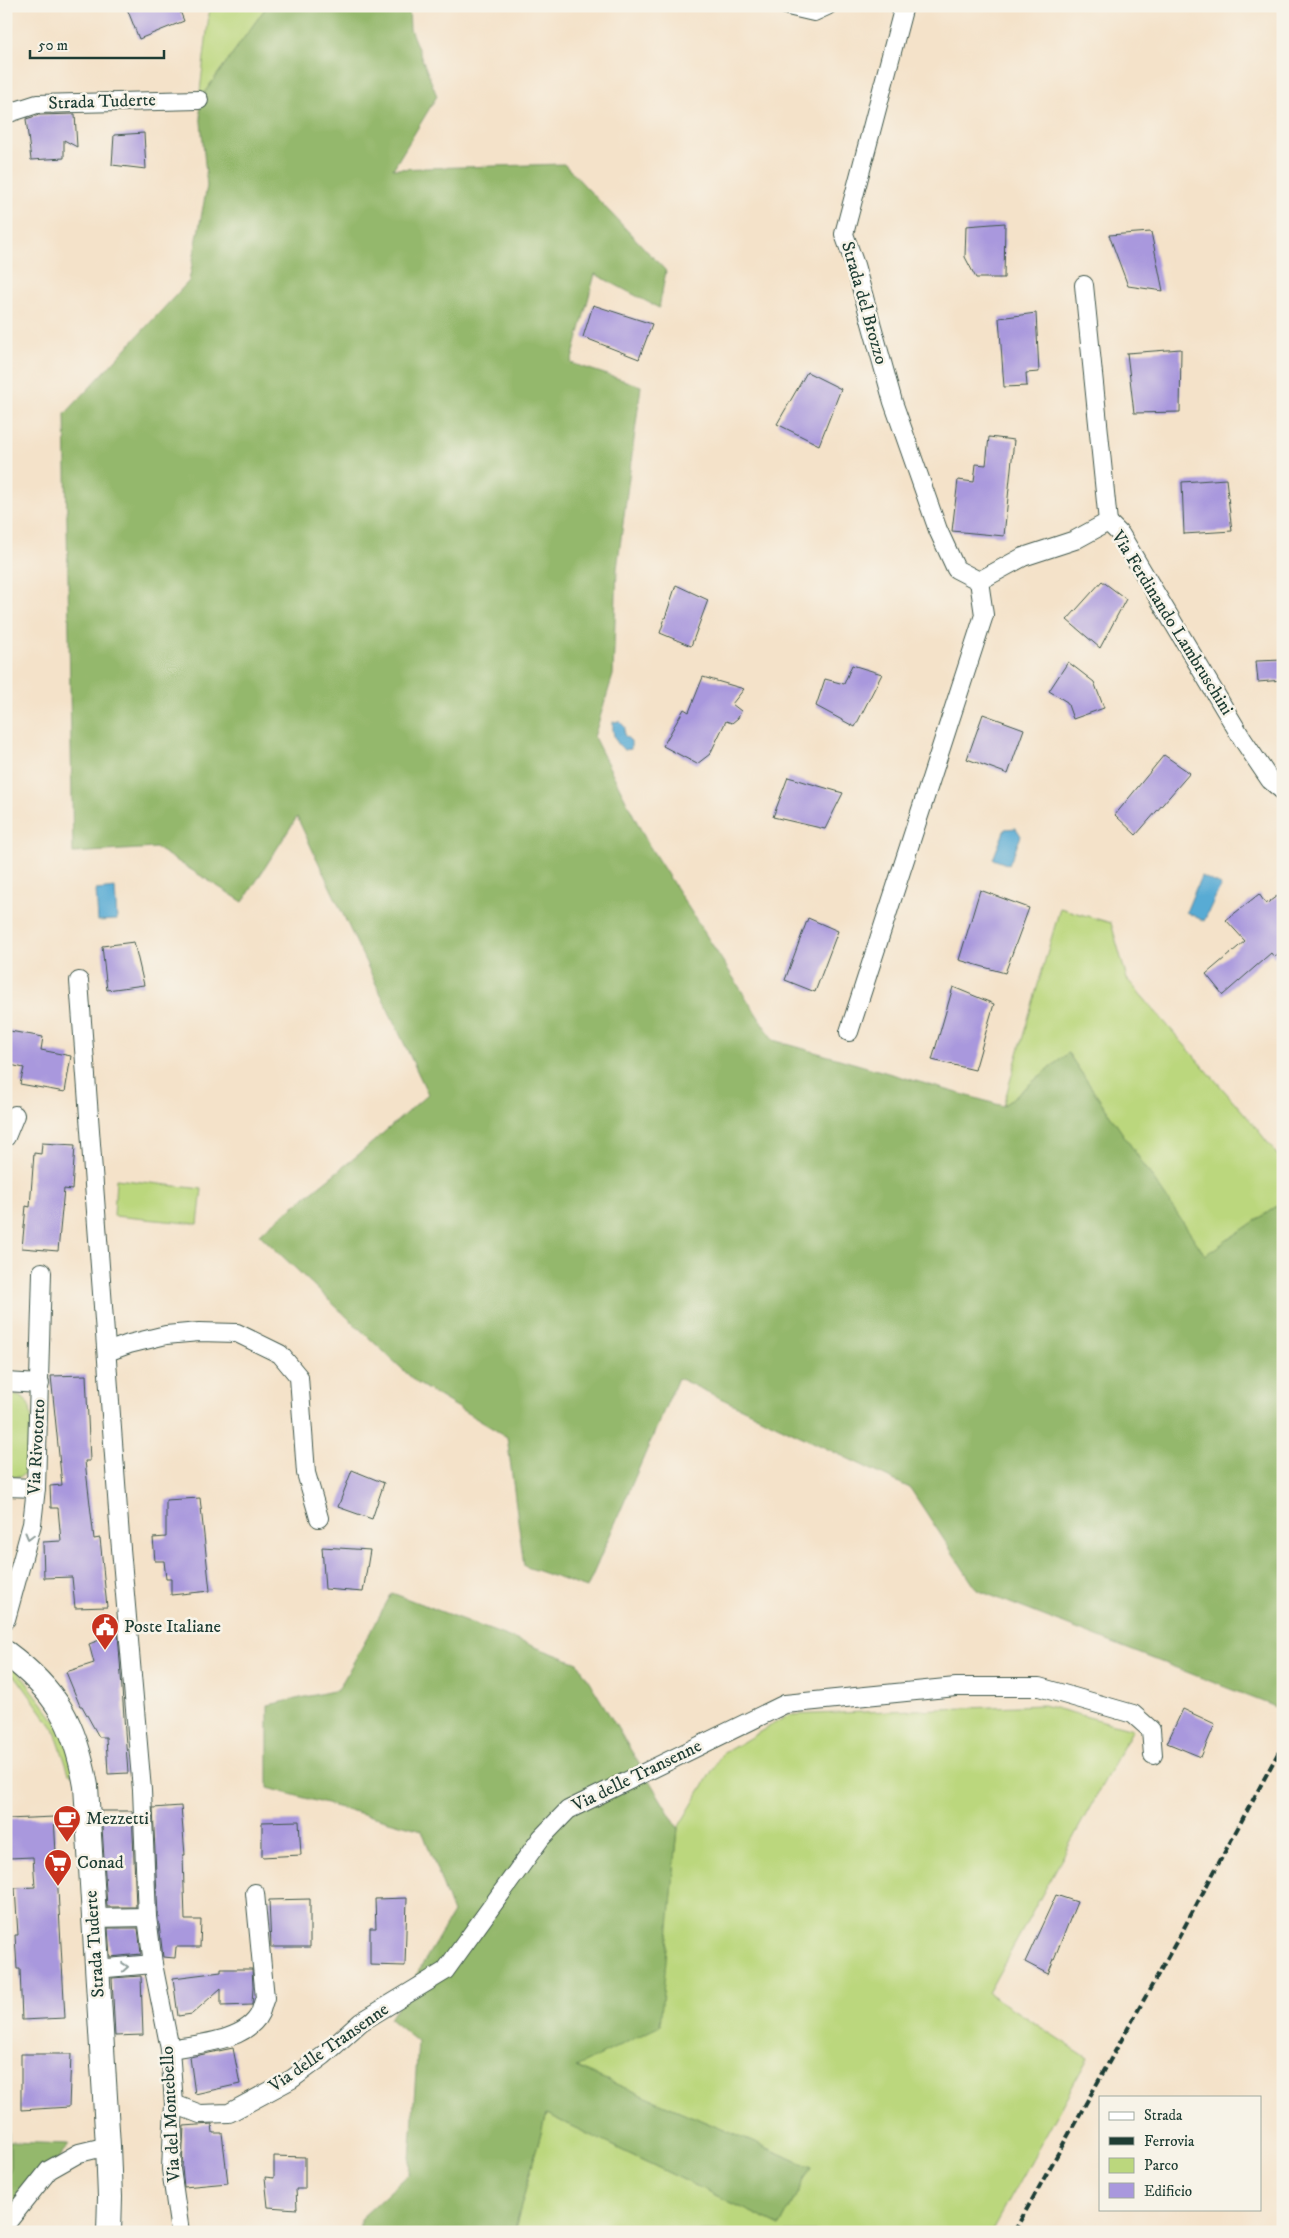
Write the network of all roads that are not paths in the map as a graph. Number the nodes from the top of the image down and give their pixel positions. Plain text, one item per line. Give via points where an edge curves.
1 (788, 6) edge
2 (827, 6) edge
3 (904, 6) edge
4 (199, 100) dead end
5 (6, 114) edge
6 (1084, 285) dead end
7 (1108, 522) junction
8 (979, 581) junction
9 (1283, 791) edge
10 (79, 981) dead end
11 (850, 1032) dead end
12 (15, 1115) dead end
13 (6, 1137) edge
14 (42, 1272) dead end
15 (107, 1352) junction
16 (6, 1382) edge
17 (40, 1384) junction
18 (6, 1487) edge
19 (36, 1488) junction
20 (319, 1518) dead end
21 (6, 1619) edge
22 (6, 1653) edge
23 (1153, 1755) dead end
24 (255, 1893) dead end
25 (147, 1917) junction
26 (93, 1918) junction
27 (153, 1964) junction
28 (96, 1969) junction
29 (170, 2049) junction
30 (174, 2104) junction
31 (108, 2146) junction
32 (6, 2224) edge
33 (108, 2232) edge
34 (180, 2232) edge

1 - 2 street via 814,12
3 - 8 street, Strada del Brozzo via 844,234 893,402 938,530 956,569
4 - 5 street, Strada Tuderte via 37,104
6 - 7 street
7 - 8 street, Via Ferdinando Lambruschini via 1075,540 1023,557
7 - 9 street, Via Ferdinando Lambruschini via 1121,535 1243,740 1270,780
8 - 11 street via 984,614
10 - 15 street, Via del Montebello
12 - 13 street
14 - 17 street, Via Rivotorto
15 - 20 street via 166,1335 199,1332 237,1333 280,1354 299,1377 306,1472
15 - 25 street, Via del Montebello via 142,1790
16 - 17 street
17 - 19 street, Via Rivotorto
18 - 19 street
19 -> 21 street, Via Rivotorto via 32,1524
22 - 26 main road, Strada Tuderte via 30,1671 54,1699 71,1728 80,1753 86,1786
23 - 30 street, Via delle Transenne via 1151,1730 1133,1714 1039,1686 956,1687 784,1704 568,1810 541,1838 445,1971 361,2022 292,2079 229,2113 200,2114
24 - 29 street via 265,1998 260,2014 246,2028 223,2040
25 - 26 street
25 - 27 street, Via del Montebello
26 - 28 main road, Strada Tuderte
28 -> 27 street
27 - 29 street, Via del Montebello
28 - 31 main road, Strada Tuderte
29 - 30 street, Via del Montebello
30 - 34 street, Via del Montebello via 172,2169
31 - 32 street via 79,2153 49,2170
31 - 33 main road, Strada Tuderte

